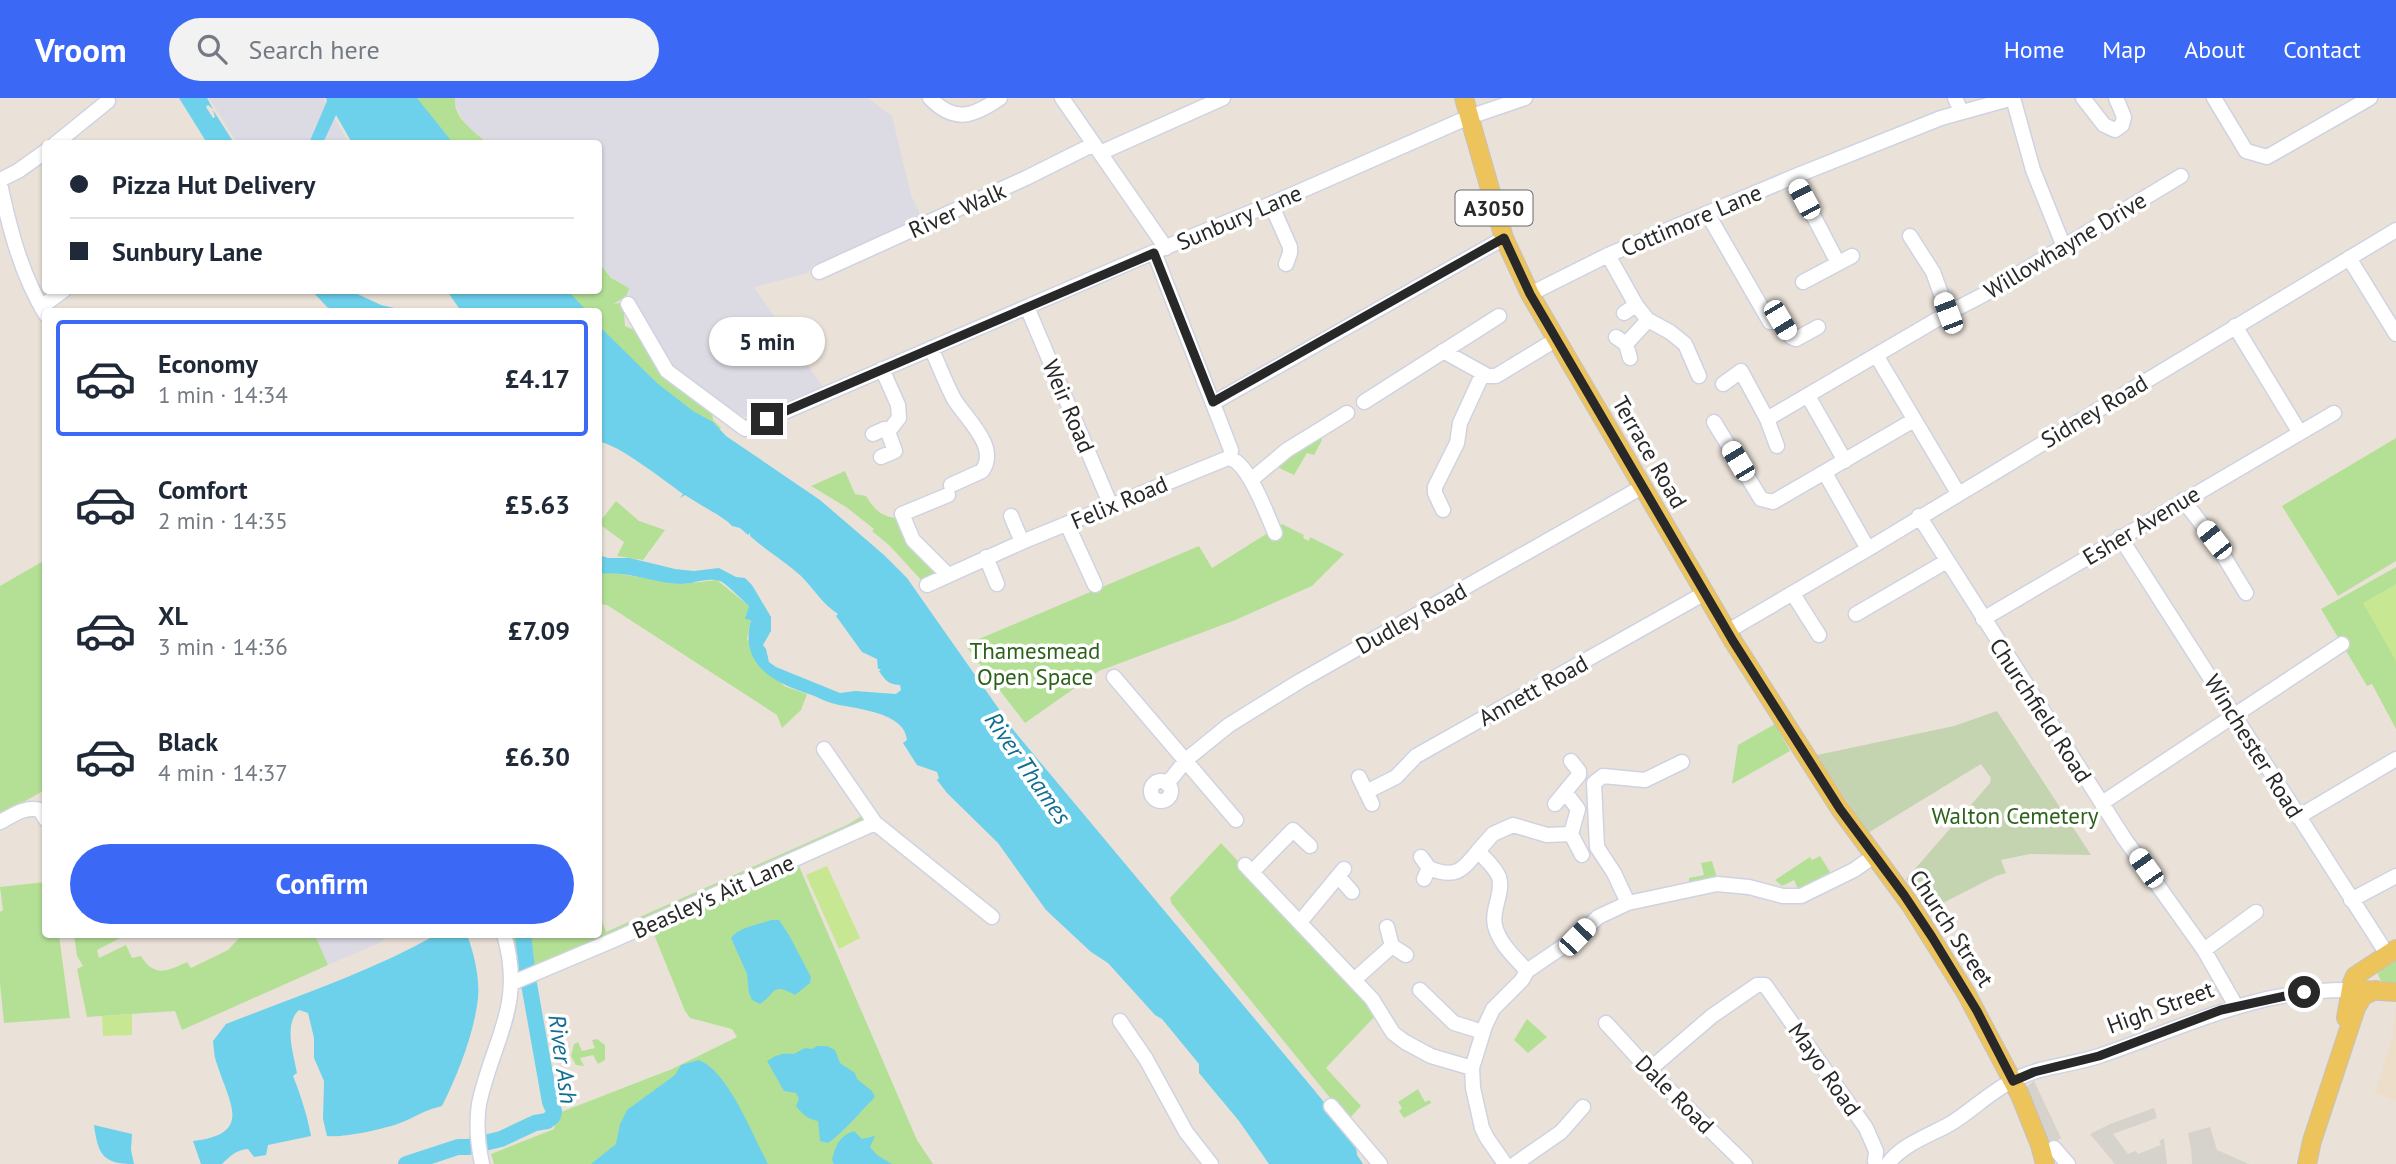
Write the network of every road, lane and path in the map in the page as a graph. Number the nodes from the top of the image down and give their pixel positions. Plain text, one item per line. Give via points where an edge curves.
1 (930, 98) edge
2 (1000, 98) edge
3 (1062, 98) edge
4 (1223, 98) edge
5 (1464, 98) edge
6 (1525, 98) edge
7 (2013, 98) edge
8 (2083, 98) edge
9 (2116, 98) edge
10 (2214, 98) edge
11 (2371, 98) edge
12 (108, 101) dead end
13 (2354, 101) edge
14 (1958, 104) edge
15 (1469, 117) junction
16 (60, 140) edge
17 (1097, 149) junction
18 (42, 154) edge
19 (2181, 176) dead end
20 (1793, 177) junction
21 (0, 182) edge
22 (1271, 204) junction
23 (1707, 213) junction
24 (2396, 230) edge
25 (1910, 236) dead end
26 (1504, 238) junction
27 (6, 242) edge
28 (2064, 247) junction
29 (1160, 250) junction
30 (1608, 255) junction
31 (2349, 258) junction
32 (1286, 264) dead end
33 (819, 272) dead end
34 (1803, 282) dead end
35 (60, 294) edge
36 (1530, 294) junction
37 (628, 304) dead end
38 (1027, 307) junction
39 (46, 308) edge
40 (42, 309) edge
41 (1948, 313) junction
42 (1499, 316) dead end
43 (1648, 320) junction
44 (2235, 326) junction
45 (1818, 327) dead end
46 (2396, 334) edge
47 (1557, 340) junction
48 (1624, 346) dead end
49 (931, 348) junction
50 (1443, 351) junction
51 (1876, 355) junction
52 (1699, 366) dead end
53 (882, 369) junction
54 (1483, 373) junction
55 (1723, 384) dead end
56 (1808, 396) junction
57 (1213, 402) junction
58 (1364, 402) dead end
59 (1348, 412) dead end
60 (2334, 413) dead end
61 (1767, 419) junction
62 (1914, 420) junction
63 (1714, 422) dead end
64 (2300, 433) junction
65 (1777, 446) dead end
66 (881, 457) dead end
67 (1230, 458) junction
68 (1844, 461) junction
69 (1825, 473) junction
70 (1251, 480) junction
71 (1642, 487) junction
72 (1958, 493) junction
73 (2183, 500) junction
74 (1111, 506) junction
75 (1443, 510) dead end
76 (1011, 516) dead end
77 (1919, 516) junction
78 (1067, 524) junction
79 (1275, 533) dead end
80 (2120, 537) junction
81 (1022, 542) junction
82 (1868, 549) junction
83 (986, 558) junction
84 (1947, 561) junction
85 (947, 574) junction
86 (997, 584) dead end
87 (927, 585) dead end
88 (1095, 585) dead end
89 (1705, 593) junction
90 (2246, 593) dead end
91 (1793, 594) junction
92 (1857, 614) dead end
93 (1983, 619) junction
94 (1728, 631) junction
95 (1819, 635) dead end
96 (2342, 643) dead end
97 (1115, 677) dead end
98 (2235, 715) junction
99 (824, 749) dead end
100 (2396, 759) edge
101 (1187, 760) junction
102 (1572, 761) dead end
103 (1682, 762) dead end
104 (1359, 777) dead end
105 (1167, 784) dead end
106 (2102, 803) junction
107 (1512, 808) dead end
108 (1840, 809) joint
109 (42, 813) edge
110 (2298, 817) junction
111 (1236, 820) dead end
112 (0, 822) edge
113 (875, 823) junction
114 (1513, 824) junction
115 (1571, 834) junction
116 (1310, 846) dead end
117 (1478, 851) junction
118 (1582, 855) dead end
119 (1874, 856) junction
120 (1425, 868) dead end
121 (2396, 876) edge
122 (1352, 892) dead end
123 (2351, 900) junction
124 (1628, 903) junction
125 (2256, 912) dead end
126 (992, 917) dead end
127 (1300, 922) junction
128 (1387, 927) dead end
129 (505, 938) edge
130 (1392, 946) junction
131 (2204, 950) junction
132 (2391, 952) edge
133 (1406, 955) dead end
134 (2371, 966) junction
135 (1527, 971) junction
136 (1354, 980) junction
137 (512, 983) junction
138 (2352, 983) junction
139 (1420, 990) dead end
140 (2375, 990) junction
141 (2396, 992) edge
142 (2236, 1006) junction
143 (1120, 1021) dead end
144 (1606, 1023) dead end
145 (1483, 1032) junction
146 (2340, 1056) junction
147 (1472, 1069) junction
148 (1649, 1070) junction
149 (2013, 1081) junction
150 (1331, 1106) dead end
151 (1583, 1107) dead end
152 (2312, 1141) junction
153 (2050, 1156) edge
154 (481, 1158) edge
155 (1497, 1162) edge
156 (1878, 1163) edge
157 (1211, 1164) edge
158 (1380, 1164) edge
159 (1515, 1164) edge
160 (1745, 1164) edge
161 (2068, 1164) edge
162 (2299, 1164) edge
163 (2307, 1164) edge

1 - 2 street via 958,115 982,110
3 - 17 street
4 - 17 street, River Walk
5 - 15 main road, Terrace Road / A3050
6 - 15 street, Sunbury Lane
7 - 14 street, Cottimore Lane
7 - 28 street via 2033,170
8 - 9 street via 2104,125 2115,130 2124,117
10 - 13 street via 2246,151 2267,157
11 - 13 street
12 - 16 street
14 - 20 street, Cottimore Lane
15 - 22 street, Sunbury Lane
15 - 26 main road, Terrace Road / A3050
17 - 29 street
17 - 33 street, River Walk
18 - 21 street
19 - 28 street, Willowhayne Drive
20 - 23 street, Cottimore Lane
20 - 34 street via 1845,259
21 - 27 street
22 - 29 street, Sunbury Lane
22 - 32 street via 1290,247
23 - 30 street, Cottimore Lane
23 - 45 street via 1770,322 1780,320 1796,339
24 - 31 street, Sidney Road
25 - 41 street via 1933,272
26 - 36 main road, Terrace Road / A3050
26 - 57 street
27 - 40 street
28 - 41 street, Willowhayne Drive
29 - 38 street, Sunbury Lane
29 - 57 street
30 - 36 street, Cottimore Lane
30 - 43 street via 1630,309
31 - 44 street, Sidney Road
31 - 46 street
35 - 39 street
36 - 47 main road, Terrace Road / A3050
37 - 53 street, Sunbury Lane via 667,371 745,429
38 - 49 street, Sunbury Lane
38 - 74 street, Weir Road
41 - 51 street, Willowhayne Drive
42 - 50 street
43 - 48 street
43 - 52 street via 1685,344
44 - 64 street
44 - 72 street, Sidney Road
47 - 54 street via 1500,374
47 - 71 main road, Terrace Road / A3050
49 - 53 street, Sunbury Lane
49 - 85 street via 988,459 982,471 902,514 913,540
50 - 54 street
50 - 58 street
51 - 56 street, Willowhayne Drive
51 - 62 street
53 - 66 street via 899,409 898,422 881,433 895,452
54 - 75 street via 1435,487
55 - 61 street via 1741,371
56 - 61 street, Willowhayne Drive
56 - 68 street
57 - 67 street
59 - 70 street via 1287,450
60 - 64 street, Esher Avenue
61 - 65 street
62 - 68 street
62 - 72 street
63 - 69 street via 1761,499 1773,502
64 - 73 street, Esher Avenue
67 - 70 street
67 - 74 street, Felix Road
68 - 69 street
69 - 82 street
70 - 79 street
71 - 89 main road, Terrace Road / A3050
71 - 101 street, Dudley Road via 1300,681 1229,724
72 - 77 street, Sidney Road
73 - 80 street, Esher Avenue
73 - 90 street
74 - 78 street, Felix Road
76 - 81 street
77 - 82 street, Sidney Road
77 - 84 street, Churchfield Road
78 - 81 street, Felix Road
78 - 88 street
80 - 93 street, Esher Avenue
80 - 98 street, Winchester Road
81 - 83 street, Felix Road
82 - 91 street, Sidney Road
83 - 85 street, Felix Road
83 - 86 street
84 - 92 street
84 - 93 street, Churchfield Road
85 - 87 street, Felix Road
89 - 94 main road, Terrace Road / A3050
89 - 104 street, Annett Road via 1416,756 1369,798
91 - 94 street, Sidney Road
91 - 95 street
93 - 106 street, Churchfield Road
94 - 108 main road, Terrace Road / A3050
96 - 98 street
97 - 101 street
98 - 106 street
98 - 110 street, Winchester Road
99 - 113 street
100 - 110 street
101 - 105 street, Dudley Road
101 - 111 street
102 - 115 street via 1579,775 1560,798 1578,810
103 - 124 street via 1650,778 1603,776 1594,783 1597,847
106 - 131 street, Churchfield Road
107 - 114 street
108 - 119 main road, Church Street / A3050
109 - 112 street via 24,809
110 - 123 street, Winchester Road
113 - 126 street
113 - 137 street, Beasley's Ait Lane
114 - 115 street via 1547,835
114 - 117 street via 1493,834
115 - 118 street
116 - 127 street via 1293,830 1249,868
117 - 120 street via 1467,865 1452,873
117 - 135 street via 1500,879 1494,915 1497,931
119 - 124 street via 1801,896 1717,884
119 - 149 main road, Church Street / A3050 via 1955,974
121 - 123 street
122 - 127 street via 1341,873
123 - 132 street, Winchester Road
124 - 135 street via 1598,917
125 - 131 street
127 - 136 street
128 - 130 street
129 - 137 street
130 - 133 street
130 - 136 street
131 - 142 street, Churchfield Road
132 - 134 main road
134 - 138 main road
134 - 140 main road via 2368,980
135 - 145 street via 1493,1009
136 - 147 street via 1405,1042
137 - 154 street via 504,1028 479,1107
138 - 140 main road
138 - 142 street, High Street
138 - 146 main road
139 - 145 street via 1454,1023
140 - 141 main road
140 - 146 main road via 2359,1003
142 - 149 street, High Street via 2099,1056
143 - 157 street via 1186,1132
144 - 148 street, Dale Road
145 - 147 street
146 - 152 main road
147 - 155 street via 1482,1128
148 - 156 street, Mayo Road via 1712,1016 1756,985 1768,986 1866,1128
148 - 160 street, Dale Road
149 - 153 main road, A3050
149 - 156 street, High Street via 1953,1122
150 - 158 street
151 - 159 street via 1561,1132
152 - 162 main road
152 - 163 main road
153 - 161 street

